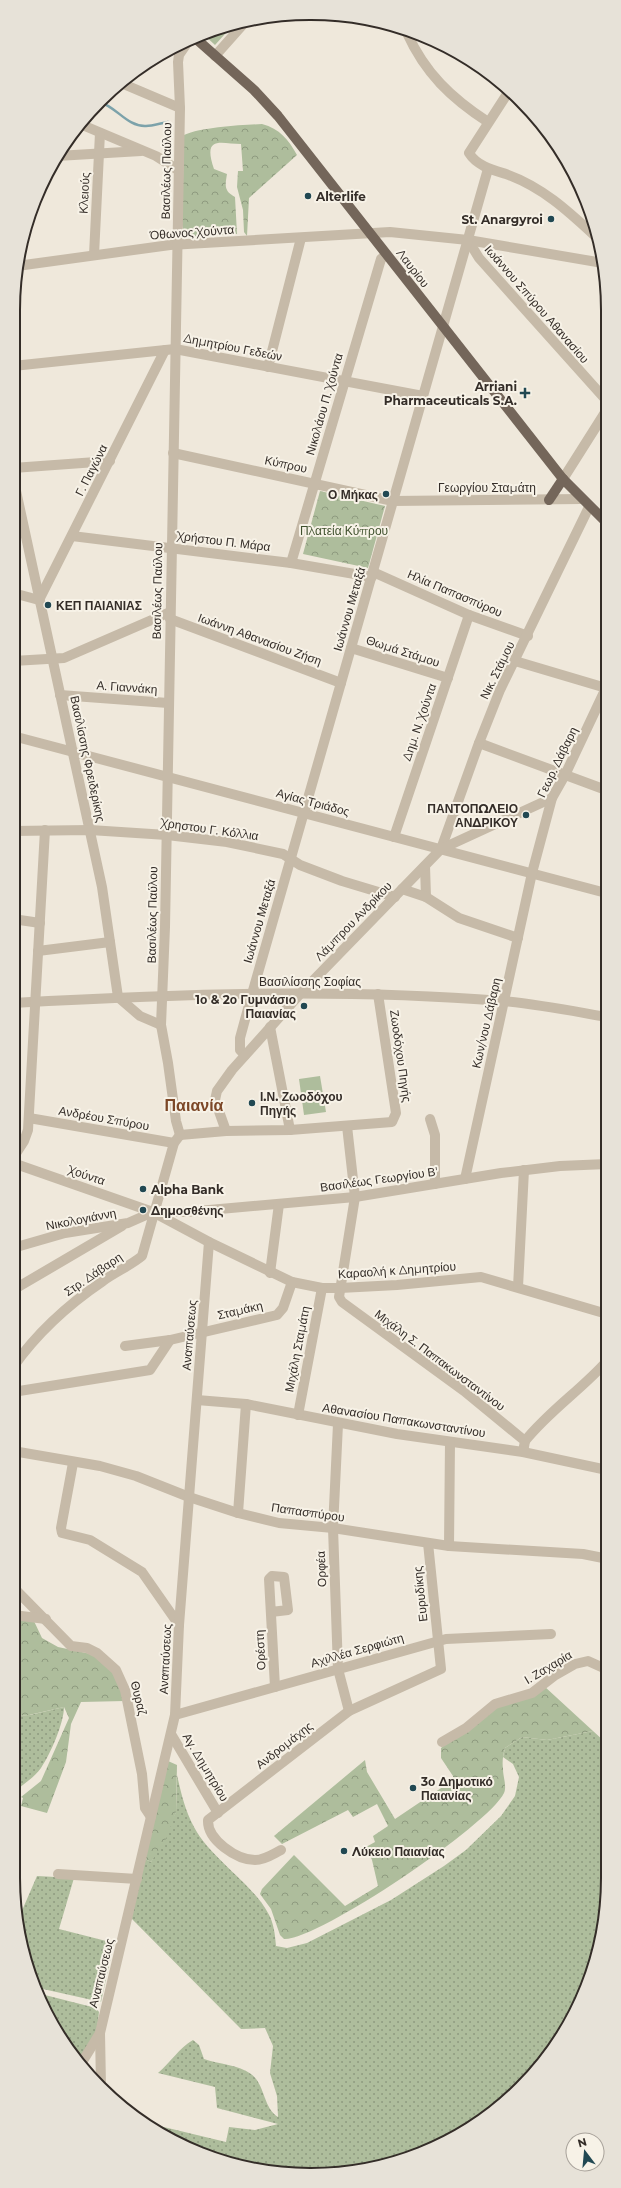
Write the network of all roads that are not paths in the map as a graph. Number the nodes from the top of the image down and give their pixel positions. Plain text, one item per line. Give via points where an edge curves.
1 (239, 29) edge
2 (409, 37) edge
3 (199, 42) edge
4 (183, 50) edge
5 (215, 56) junction
6 (127, 86) edge
7 (506, 96) edge
8 (180, 108) junction
9 (488, 122) junction
10 (86, 127) edge
11 (100, 133) junction
12 (143, 151) junction
13 (99, 154) junction
14 (65, 156) edge
15 (488, 169) junction
16 (178, 170) junction
17 (590, 232) edge
18 (370, 233) junction
19 (301, 238) junction
20 (468, 240) junction
21 (178, 245) junction
22 (386, 255) junction
23 (94, 256) junction
24 (597, 262) edge
25 (24, 265) edge
26 (443, 327) junction
27 (170, 350) junction
28 (20, 365) edge
29 (268, 366) junction
30 (344, 381) junction
31 (601, 394) edge
32 (423, 396) junction
33 (601, 418) edge
34 (173, 453) junction
35 (110, 461) junction
36 (20, 467) edge
37 (562, 479) junction
38 (315, 484) junction
39 (581, 499) junction
40 (549, 500) junction
41 (393, 501) junction
42 (589, 507) junction
43 (20, 511) edge
44 (601, 518) edge
45 (72, 536) junction
46 (171, 548) junction
47 (291, 563) junction
48 (372, 574) junction
49 (20, 595) edge
50 (39, 600) junction
51 (469, 615) junction
52 (170, 616) junction
53 (528, 636) junction
54 (351, 648) junction
55 (20, 660) edge
56 (53, 660) junction
57 (515, 661) junction
58 (448, 678) junction
59 (341, 683) junction
60 (601, 687) edge
61 (60, 695) junction
62 (601, 699) edge
63 (168, 703) junction
64 (20, 738) edge
65 (479, 743) junction
66 (72, 752) junction
67 (565, 775) junction
68 (167, 777) junction
69 (601, 788) edge
70 (552, 798) junction
71 (304, 813) junction
72 (45, 830) junction
73 (90, 830) junction
74 (20, 831) edge
75 (167, 835) junction
76 (394, 837) junction
77 (441, 849) junction
78 (291, 859) junction
79 (425, 866) junction
80 (532, 873) junction
81 (402, 889) junction
82 (601, 891) edge
83 (395, 897) junction
84 (426, 897) junction
85 (20, 920) edge
86 (40, 924) junction
87 (518, 938) junction
88 (110, 942) junction
89 (38, 951) junction
90 (301, 993) junction
91 (252, 994) junction
92 (378, 994) junction
93 (162, 995) junction
94 (118, 997) junction
95 (504, 1001) junction
96 (36, 1002) junction
97 (20, 1003) edge
98 (601, 1016) edge
99 (161, 1025) junction
100 (270, 1027) junction
101 (245, 1055) junction
102 (29, 1118) junction
103 (430, 1119) dead end
104 (392, 1122) joint
105 (347, 1126) junction
106 (290, 1130) junction
107 (226, 1131) junction
108 (177, 1139) junction
109 (20, 1147) edge
110 (601, 1164) edge
111 (20, 1165) edge
112 (524, 1170) junction
113 (465, 1178) junction
114 (435, 1184) junction
115 (355, 1197) junction
116 (279, 1204) junction
117 (153, 1212) junction
118 (128, 1223) junction
119 (209, 1242) junction
120 (20, 1246) edge
121 (270, 1273) junction
122 (292, 1282) junction
123 (20, 1286) edge
124 (518, 1287) junction
125 (322, 1288) junction
126 (340, 1288) junction
127 (601, 1312) edge
128 (203, 1331) junction
129 (170, 1340) junction
130 (125, 1346) dead end
131 (20, 1357) edge
132 (601, 1368) edge
133 (20, 1391) edge
134 (197, 1400) junction
135 (246, 1404) junction
136 (298, 1415) junction
137 (338, 1424) junction
138 (525, 1441) junction
139 (450, 1442) junction
140 (20, 1452) edge
141 (523, 1452) junction
142 (73, 1462) junction
143 (601, 1469) edge
144 (189, 1497) junction
145 (238, 1513) junction
146 (333, 1528) junction
147 (428, 1543) junction
148 (449, 1546) junction
149 (601, 1558) edge
150 (20, 1594) edge
151 (271, 1612) dead end
152 (20, 1616) edge
153 (46, 1619) junction
154 (179, 1625) junction
155 (550, 1634) dead end
156 (439, 1641) junction
157 (601, 1667) edge
158 (338, 1669) junction
159 (275, 1687) junction
160 (349, 1711) junction
161 (175, 1715) junction
162 (171, 1734) junction
163 (442, 1742) dead end
164 (218, 1812) junction
165 (151, 1817) junction
166 (281, 1850) dead end
167 (58, 1874) dead end
168 (137, 1879) junction
169 (100, 2033) junction
170 (84, 2059) edge
171 (100, 2078) edge

1 - 5 street
2 - 9 street via 424,63 448,94
3 - 5 main road, Λαυρίου
4 - 8 street, Βασιλέως Παύλου via 179,55
5 - 18 main road, Λαυρίου via 274,111
6 - 8 street
7 - 9 street
8 - 16 street, Βασιλέως Παύλου
9 - 15 street via 469,153
10 - 11 street
11 - 12 street
11 - 13 street, Κλειούς
12 - 13 street
12 - 16 street
13 - 14 street
13 - 23 street, Κλειούς
15 - 17 street via 506,174 542,191
15 - 20 street, Ιωάννου Μεταξά
16 - 21 street, Βασιλέως Παύλου
18 - 19 street, Όθωνος Χούντα
18 - 20 street, Όθωνος Χούντα via 390,232
18 - 22 main road, Λαυρίου
19 - 21 street, Όθωνος Χούντα
19 - 29 street
20 - 24 street, Όθωνος Χούντα
20 - 26 street, Ιωάννου Μεταξά
20 - 31 street, Ιωάννου Σπύρου Αθανασίου via 479,258
21 - 23 street, Όθωνος Χούντα
21 - 27 street, Βασιλέως Παύλου
22 - 26 main road, Λαυρίου
22 - 30 street, Νικολάου Π. Χούντα via 380,259
23 - 25 street, Όθωνος Χούντα
26 - 32 street, Ιωάννου Μεταξά
26 - 37 main road, Λαυρίου
27 - 28 street, Δημητρίου Γεδεών
27 - 29 street, Δημητρίου Γεδεών
27 - 34 street, Βασιλέως Παύλου
27 - 35 street, Γ. Παγώνα
29 - 30 street, Δημητρίου Γεδεών
30 - 32 street, Δημητρίου Γεδεών
30 - 38 street, Νικολάου Π. Χούντα
32 - 41 street, Ιωάννου Μεταξά
33 - 37 street
34 - 38 street, Κύπρου
34 - 46 street, Βασιλέως Παύλου
35 - 36 street
35 - 45 street, Γ. Παγώνα
37 - 39 main road, Λαυρίου
37 - 40 main road
38 - 41 street, Κύπρου
38 - 47 street, Νικολάου Π. Χούντα
39 - 40 street, Γεωργίου Σταμάτη
39 - 42 main road, Λαυρίου
40 - 41 street, Γεωργίου Σταμάτη
41 - 48 street, Ιωάννου Μεταξά
42 - 44 main road, Λαυρίου
42 - 53 street, Νικ. Στάμου
43 - 50 street, Βασιλίσσης Φρειδερίκης
45 - 46 street, Χρήστου Π. Μάρα
45 - 50 street, Γ. Παγώνα
46 - 47 street, Χρήστου Π. Μάρα
46 - 52 street, Βασιλέως Παύλου
47 - 48 street, Χρήστου Π. Μάρα
48 - 51 street, Ηλία Παπασπύρου
48 - 54 street, Ιωάννου Μεταξά
49 - 50 street
50 - 56 street, Βασιλίσσης Φρειδερίκης
51 - 53 street, Ηλία Παπασπύρου
51 - 58 street, Δημ. Ν. Χούντα
52 - 56 street
52 - 59 street, Ιωάννη Αθανασίου Ζήση
52 - 63 street, Βασιλέως Παύλου
53 - 57 street, Νικ. Στάμου
54 - 58 street, Θωμά Στάμου
54 - 59 street, Ιωάννου Μεταξά
55 - 56 street
56 - 61 street, Βασιλίσσης Φρειδερίκης
57 - 60 street
57 - 65 street, Νικ. Στάμου
58 - 76 street, Δημ. Ν. Χούντα
59 - 71 street, Ιωάννου Μεταξά
61 - 63 street, Α. Γιαννάκη
61 - 66 street, Βασιλίσσης Φρειδερίκης
62 - 67 street, Γεωρ. Δάβαρη
63 - 68 street, Βασιλέως Παύλου
64 - 66 street, Αγίας Τριάδος
65 - 67 street
65 - 77 street, Νικ. Στάμου
66 - 68 street, Αγίας Τριάδος
66 - 73 street, Βασιλίσσης Φρειδερίκης
67 - 69 street
67 - 70 street, Γεωρ. Δάβαρη
68 - 71 street, Αγίας Τριάδος
68 - 75 street, Βασιλέως Παύλου
70 - 77 street, Λάμπρου Ανδρίκου
70 - 80 street, Γεωρ. Δάβαρη
71 - 76 street, Αγίας Τριάδος
71 - 78 street, Ιωάννου Μεταξά
72 - 73 street, Χρηστου Γ. Κόλλια
72 - 74 street, Χρηστου Γ. Κόλλια
72 - 86 street
73 - 75 street, Χρηστου Γ. Κόλλια
73 - 88 street, Βασιλίσσης Φρειδερίκης
75 - 78 street, Χρηστου Γ. Κόλλια via 258,848 283,854
75 - 93 street, Βασιλέως Παύλου
76 - 77 street, Αγίας Τριάδος
77 - 79 street, Λάμπρου Ανδρίκου
77 - 80 street, Αγίας Τριάδος
78 - 83 street, Χρηστου Γ. Κόλλια via 342,881
78 - 91 street, Ιωάννου Μεταξά
79 - 81 street, Λάμπρου Ανδρίκου
79 - 84 street
80 - 82 street, Αγίας Τριάδος
80 - 87 street, Κων/νου Δάβαρη
81 - 83 street, Λάμπρου Ανδρίκου
81 - 84 street
83 - 90 street, Λάμπρου Ανδρίκου
84 - 87 street via 459,918
85 - 86 street
86 - 89 street
87 - 95 street, Κων/νου Δάβαρη
88 - 89 street
88 - 94 street, Βασιλίσσης Φρειδερίκης
89 - 96 street
90 - 91 street, Βασιλίσσης Σοφίας
90 - 92 street, Βασιλίσσης Σοφίας
90 - 100 street, Λάμπρου Ανδρίκου
91 - 93 street, Βασιλίσσης Σοφίας
91 - 101 street, Ιωάννου Μεταξά via 240,1038 240,1050
92 - 95 street, Βασιλίσσης Σοφίας
92 - 104 street, Ζωοδόχου Πηγής via 396,1114
93 - 94 street, Βασιλίσσης Σοφίας
93 - 99 street, Βασιλέως Παύλου
94 - 96 street, Βασιλίσσης Σοφίας
94 - 99 street via 140,1016
95 - 98 street, Βασιλίσσης Σοφίας
95 - 113 street, Κων/νου Δάβαρη
96 - 97 street, Βασιλίσσης Σοφίας
96 - 102 street
99 - 108 street, Βασιλέως Παύλου
100 - 101 street, Λάμπρου Ανδρίκου
100 - 106 street
101 - 107 street, Λάμπρου Ανδρίκου via 217,1091 215,1100
102 - 108 street, Ανδρέου Σπύρου
102 - 109 street via 24,1141
103 - 114 street via 435,1136
104 - 105 street, Ανδρέου Σπύρου
105 - 106 street, Ανδρέου Σπύρου
105 - 115 street
106 - 107 street, Ανδρέου Σπύρου
107 - 108 street, Ανδρέου Σπύρου
108 - 117 street, Στρ. Δάβαρη
110 - 112 street, Βασιλέως Γεωργίου Β'
111 - 117 street, Χούντα
112 - 113 street, Βασιλέως Γεωργίου Β'
112 - 124 street
113 - 114 street, Βασιλέως Γεωργίου Β'
114 - 115 street, Βασιλέως Γεωργίου Β'
115 - 116 street, Βασιλέως Γεωργίου Β'
115 - 126 street
116 - 117 street, Βασιλέως Γεωργίου Β' via 188,1212
116 - 121 street
117 - 118 street, Νικολογιάννη
117 - 119 street, Καραολή κ Δημητρίου
117 - 131 street, Στρ. Δάβαρη via 142,1256 74,1301
118 - 120 street, Νικολογιάννη via 65,1233
118 - 123 street
119 - 121 street, Καραολή κ Δημητρίου
119 - 128 street, Αναπαύσεως
121 - 122 street, Καραολή κ Δημητρίου
122 - 125 street, Καραολή κ Δημητρίου
122 - 128 street, Σταμάκη via 280,1313
124 - 126 street, Καραολή κ Δημητρίου via 481,1277
124 - 127 street, Καραολή κ Δημητρίου
125 - 126 street, Καραολή κ Δημητρίου
125 - 136 street, Μιχάλη Σταμάτη
126 - 138 street, Μιχάλη Σ. Παπακωνσταντίνου via 339,1297 342,1302 464,1391
128 - 129 street, Σταμάκη
128 - 134 street, Αναπαύσεως
129 - 130 street, Σταμάκη
129 - 133 street via 150,1370
132 - 138 street via 585,1385 545,1418
134 - 135 street, Αθανασίου Παπακωνσταντίνου
134 - 144 street, Αναπαύσεως
135 - 136 street, Αθανασίου Παπακωνσταντίνου
135 - 145 street
136 - 137 street, Αθανασίου Παπακωνσταντίνου
137 - 139 street, Αθανασίου Παπακωνσταντίνου
137 - 146 street, Ορφέα
138 - 141 street
139 - 141 street, Αθανασίου Παπακωνσταντίνου
139 - 148 street
140 - 142 street, Παπασπύρου
141 - 143 street, Αθανασίου Παπακωνσταντίνου
142 - 144 street, Παπασπύρου via 136,1476
142 - 154 street via 62,1533 90,1540 142,1572
144 - 145 street, Παπασπύρου
144 - 154 street, Αναπαύσεως
145 - 146 street, Παπασπύρου via 279,1523
146 - 147 street, Παπασπύρου
146 - 158 street, Ορφέα
147 - 148 street, Παπασπύρου
147 - 156 street, Ευρυδίκης
148 - 149 street, Παπασπύρου via 582,1554
150 - 153 street, Θυραζ
151 - 159 street, Ορέστη
152 - 153 street
153 - 165 street, Θυραζ via 71,1646 87,1648 106,1660 121,1678 142,1774 145,1808
154 - 161 street, Αναπαύσεως
155 - 156 street, Αχιλλέα Σερφιώτη
156 - 158 street, Αχιλλέα Σερφιώτη
156 - 160 street, Ανδρομάχης via 441,1669
157 - 163 street, Ι. Ζαχαρία via 588,1662 575,1664 532,1693 495,1704 466,1728
158 - 159 street, Αχιλλέα Σερφιώτη
158 - 160 street, Ορφέα
159 - 161 street, Αχιλλέα Σερφιώτη
160 - 164 street, Ανδρομάχης
161 - 162 street, Αναπαύσεως
162 - 164 street, Αγ. Δημητρίου
162 - 165 street, Αναπαύσεως
164 - 166 street, Ανδρομάχης via 208,1820 209,1830 237,1856 256,1860
165 - 168 street, Αναπαύσεως
167 - 168 street
168 - 169 street, Αναπαύσεως
169 - 170 street, Αναπαύσεως
169 - 171 street

